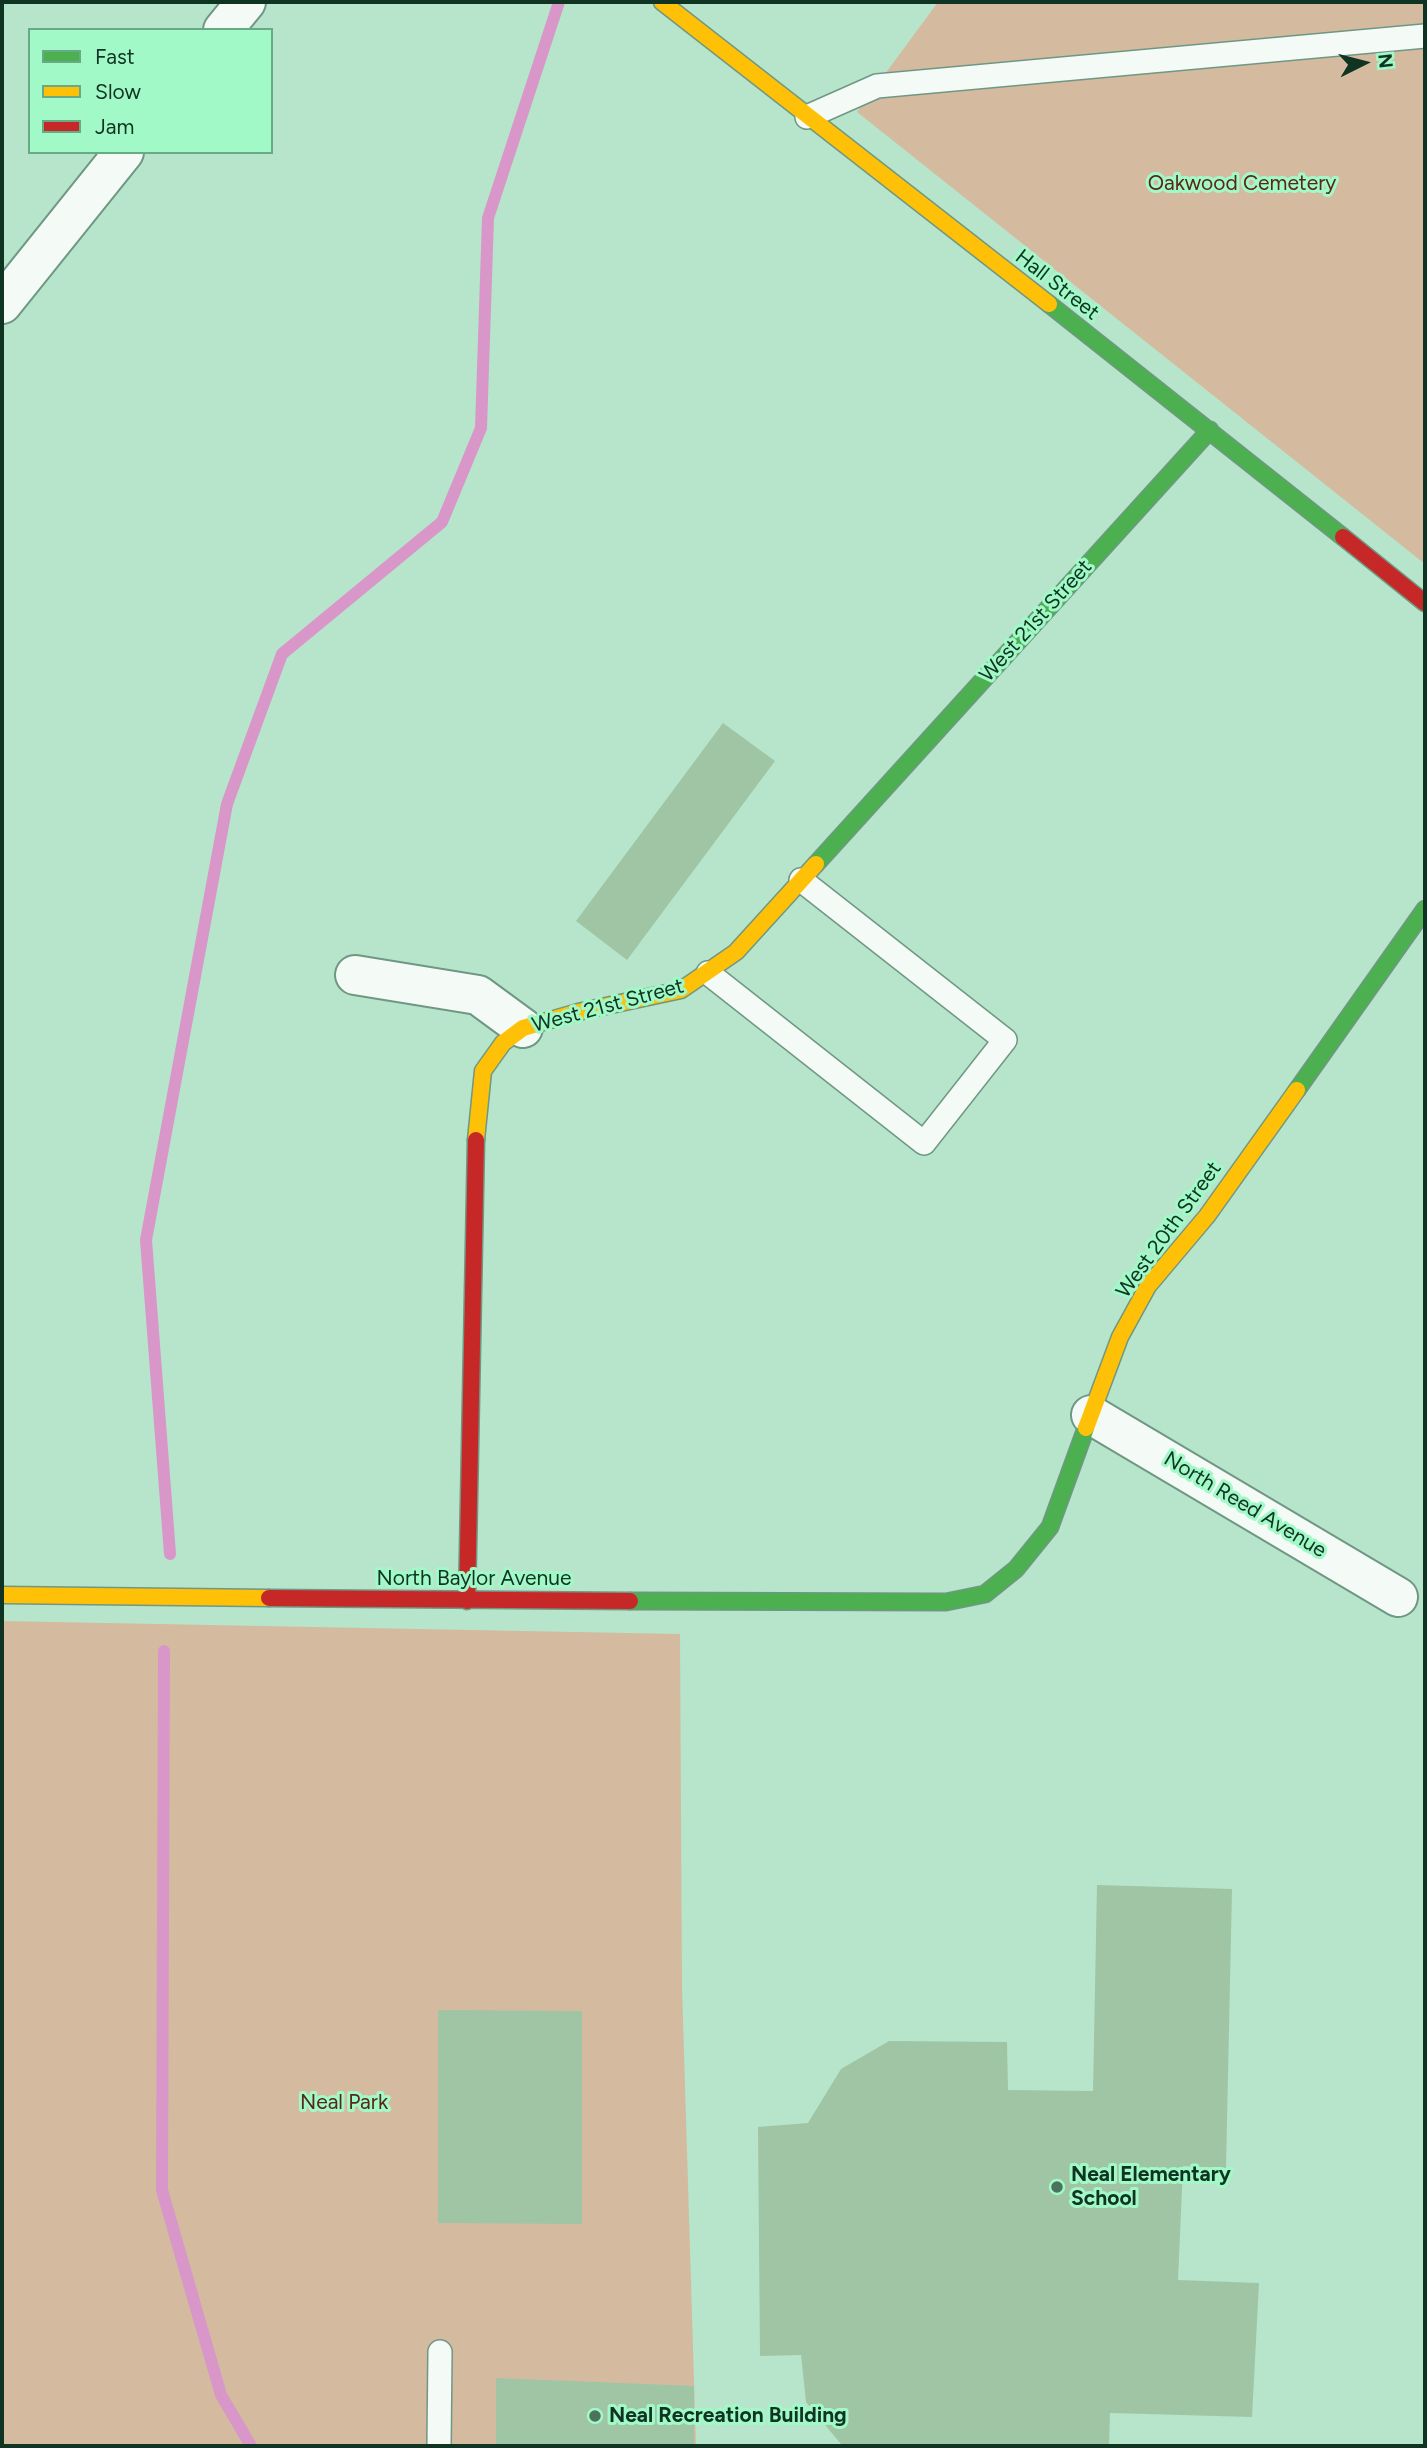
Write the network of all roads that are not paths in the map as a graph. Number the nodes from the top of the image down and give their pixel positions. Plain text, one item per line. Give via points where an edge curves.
1 (246, 2) edge
2 (662, 2) edge
3 (225, 28) edge
4 (1425, 36) edge
5 (807, 117) junction
6 (122, 154) edge
7 (2, 304) edge
8 (1210, 430) junction
9 (1425, 603) edge
10 (801, 880) junction
11 (1425, 909) edge
12 (708, 973) junction
13 (355, 975) dead end
14 (523, 1028) junction
15 (1091, 1415) junction
16 (2, 1595) edge
17 (1398, 1597) dead end
18 (467, 1601) junction
19 (946, 1602) joint
20 (440, 2352) dead end
21 (439, 2446) edge

1 - 3 street
2 - 5 street, Hall Street
4 - 5 lane via 877,86
5 - 8 street, Hall Street
6 - 7 street
8 - 9 street, Hall Street
8 - 10 street, West 21st Street
10 - 12 street, West 21st Street via 736,952
10 - 12 lane via 1004,1040 924,1143
11 - 15 street, West 20th Street via 1207,1216 1148,1286 1120,1337
12 - 14 street, West 21st Street via 681,990
13 - 14 street via 478,995
14 - 18 street, West 21st Street via 503,1043 483,1071 477,1108
15 - 17 street, North Reed Avenue
15 - 19 street, West 20th Street via 1050,1527 1016,1569 985,1594
16 - 18 street, North Baylor Avenue
18 - 19 street, North Baylor Avenue
20 - 21 lane

